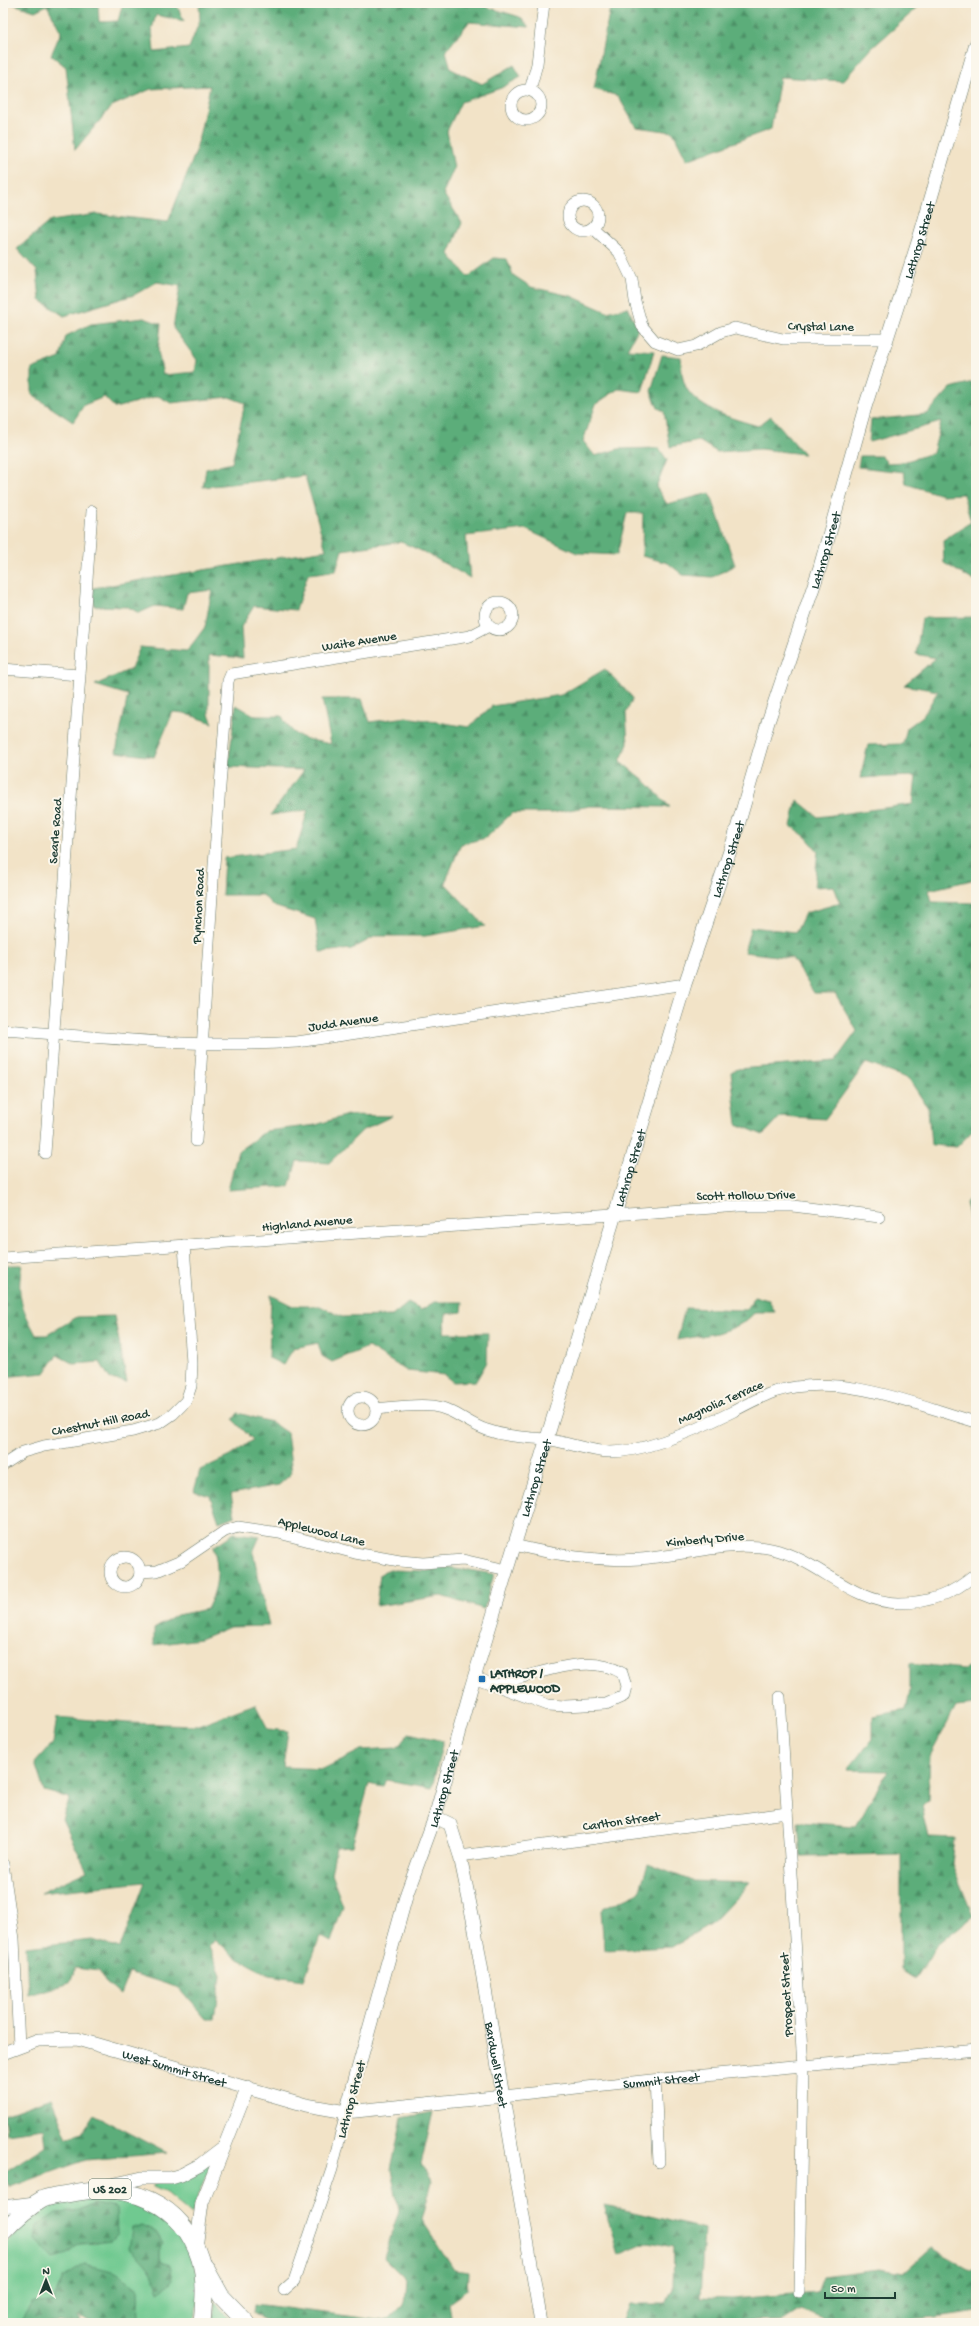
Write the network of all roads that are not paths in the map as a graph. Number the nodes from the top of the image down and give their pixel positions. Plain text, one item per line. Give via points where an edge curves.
1 (544, 3) edge
2 (976, 44) edge
3 (530, 90) dead end
4 (593, 228) dead end
5 (887, 340) junction
6 (92, 511) dead end
7 (489, 626) dead end
8 (3, 670) edge
9 (231, 674) joint
10 (79, 675) junction
11 (684, 984) junction
12 (3, 1030) edge
13 (54, 1034) junction
14 (203, 1044) junction
15 (196, 1141) dead end
16 (45, 1153) dead end
17 (614, 1215) junction
18 (879, 1217) dead end
19 (184, 1245) junction
20 (3, 1258) edge
21 (376, 1409) dead end
22 (976, 1422) edge
23 (547, 1440) junction
24 (3, 1465) edge
25 (514, 1546) junction
26 (507, 1570) junction
27 (140, 1572) dead end
28 (976, 1574) edge
29 (476, 1678) junction
30 (495, 1685) junction
31 (780, 1697) dead end
32 (787, 1813) junction
33 (435, 1817) junction
34 (460, 1856) junction
35 (3, 1864) edge
36 (19, 2046) junction
37 (976, 2050) edge
38 (3, 2053) edge
39 (803, 2067) junction
40 (655, 2080) junction
41 (248, 2087) junction
42 (503, 2096) junction
43 (346, 2112) junction
44 (223, 2148) junction
45 (659, 2162) dead end
46 (97, 2189) junction
47 (38, 2202) junction
48 (3, 2207) edge
49 (3, 2232) edge
50 (198, 2254) junction
51 (284, 2290) dead end
52 (799, 2292) dead end
53 (202, 2323) edge
54 (247, 2323) edge
55 (541, 2323) edge

1 - 3 street via 537,64
2 - 5 street, Lathrop Street
4 - 5 street, Crystal Lane via 619,252 632,278 642,326 655,341 678,350 696,346 720,332 735,328 783,339
5 - 11 street, Lathrop Street via 865,407 819,569 768,722 734,839
6 - 10 street, Searle Road
7 - 9 street, Waite Avenue via 470,636
8 - 10 street
9 - 14 street, Pynchon Road via 228,681 214,865
10 - 13 street, Searle Road
11 - 14 street, Judd Avenue via 297,1042
11 - 17 street, Lathrop Street
12 - 13 street, Judd Avenue
13 - 14 street, Judd Avenue
13 - 16 street, Searle Road
14 - 15 street, Pynchon Road
17 - 18 street, Scott Hollow Drive via 768,1205
17 - 19 street, Highland Avenue
17 - 23 street, Lathrop Street
19 - 20 street, Highland Avenue
19 - 24 street, Chestnut Hill Road via 192,1363 191,1386 186,1401 160,1423 133,1431 30,1450
21 - 23 street, Magnolia Terrace via 433,1406 496,1434
22 - 23 street, Magnolia Terrace via 875,1392 843,1387 803,1387 760,1397 733,1412 645,1448 608,1452
23 - 25 street, Lathrop Street
25 - 26 street, Lathrop Street
25 - 28 street, Kimberly Drive via 601,1560 640,1559 738,1547 772,1549 791,1555 872,1598 897,1603 921,1602 940,1597 953,1592
26 - 27 street, Applewood Lane via 463,1560 423,1563 400,1561 355,1553 279,1533 238,1527 225,1531 181,1561 157,1571
26 - 29 street, Lathrop Street
29 - 30 street
29 - 33 street, Lathrop Street
30 - 30 street via 552,1668 604,1665 622,1673 626,1686 624,1696 606,1704 565,1706 548,1705
31 - 32 street, Prospect Street
32 - 34 street, Carlton Street
32 - 39 street, Prospect Street
33 - 34 street, Bardwell Street via 450,1824
33 - 43 street, Lathrop Street via 407,1893
34 - 42 street, Bardwell Street
35 - 36 street via 14,1939
36 - 38 street, West Summit Street
36 - 41 street, West Summit Street via 38,2040 77,2039
37 - 39 street, Summit Street
39 - 40 street, Summit Street
39 - 52 street, Prospect Street
40 - 42 street, Summit Street
40 - 45 street
41 - 43 street, West Summit Street via 306,2105
41 - 44 street
42 - 43 street, Summit Street
42 - 55 street, Bardwell Street
43 - 51 street, Lathrop Street via 332,2169 294,2281
44 - 46 street via 181,2175 171,2178 142,2178
44 - 50 street via 200,2211
46 - 47 main road, US 202 via 50,2196
46 - 50 main road, US 202 via 125,2192 163,2208 183,2227
47 - 48 street
47 - 49 main road, US 202
50 - 53 main road via 204,2282
50 - 54 main road, US 202 via 221,2296

